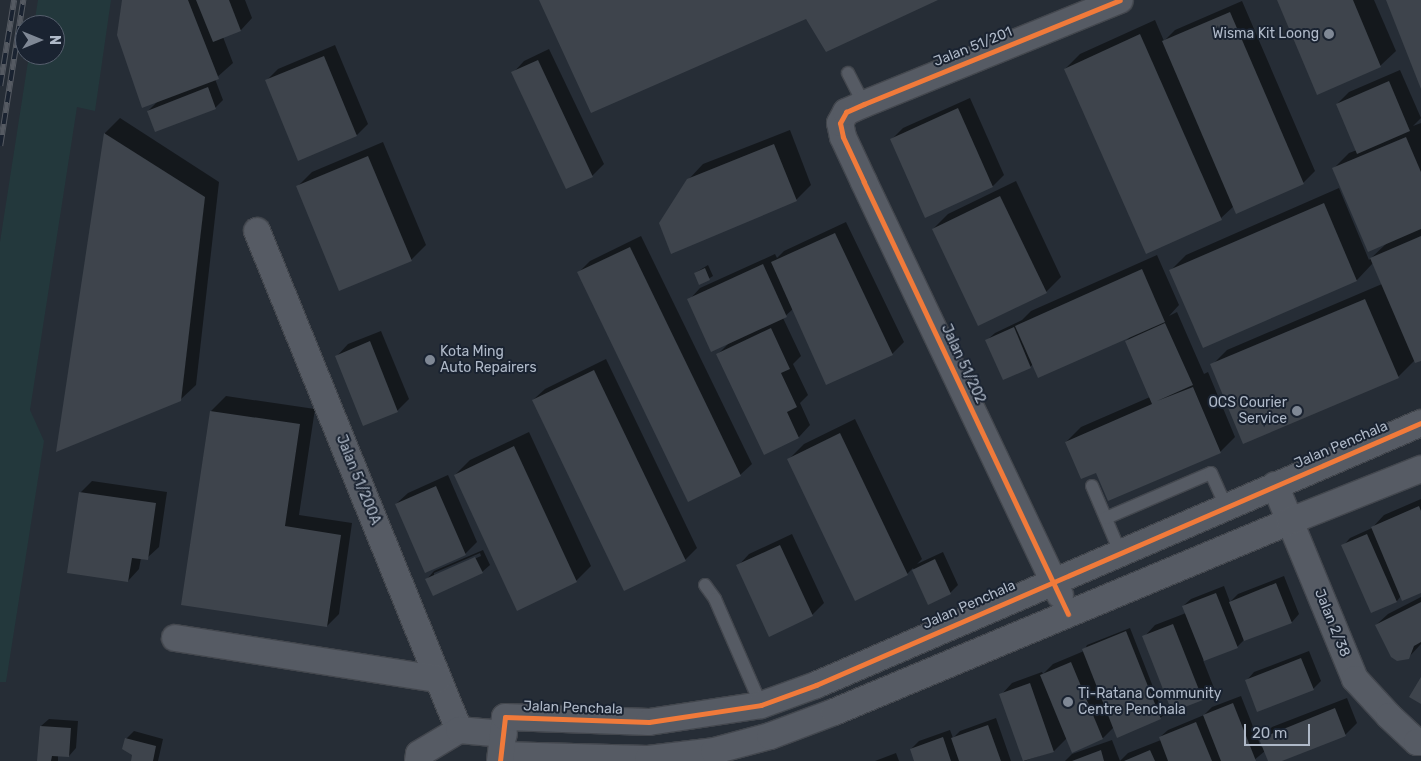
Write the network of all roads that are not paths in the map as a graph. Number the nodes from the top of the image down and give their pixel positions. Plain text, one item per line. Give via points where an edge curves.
1 (1120, 0) edge
2 (848, 73) dead end
3 (864, 104) junction
4 (840, 123) joint
5 (257, 231) dead end
6 (1421, 424) edge
7 (1421, 469) edge
8 (1275, 485) junction
9 (1092, 486) dead end
10 (1226, 506) junction
11 (1106, 518) junction
12 (1290, 521) junction
13 (1120, 552) junction
14 (1053, 581) junction
15 (704, 585) dead end
16 (1068, 614) junction
17 (175, 638) dead end
18 (438, 679) junction
19 (761, 705) junction
20 (459, 730) junction
21 (503, 742) edge
22 (1417, 748) edge
23 (418, 761) edge

1 - 3 street, Jalan 51/201
2 - 3 lane
3 - 4 street, Jalan 51/201 via 846,112
4 - 14 street, Jalan 51/202 via 847,146
5 - 18 street, Jalan 51/200A
6 - 8 street, Jalan Penchala
7 - 12 street, Jalan Penchala
8 - 10 street, Jalan Penchala
8 - 12 street, Jalan 2/38
9 - 11 lane
10 - 11 lane via 1211,473
10 - 13 street, Jalan Penchala
11 - 13 lane
12 - 16 street, Jalan Penchala
12 - 22 street, Jalan 2/38 via 1355,679
13 - 14 street, Jalan Penchala
14 - 16 street, Jalan 51/202
14 - 19 street, Jalan Penchala via 816,685
15 - 19 lane via 715,599
16 - 21 street, Jalan Penchala via 825,715 770,736 714,751 648,759
17 - 18 street
18 - 20 street, Jalan 51/200A
19 - 21 street, Jalan Penchala
20 - 21 street, Jalan Penchala
20 - 23 street via 419,754

